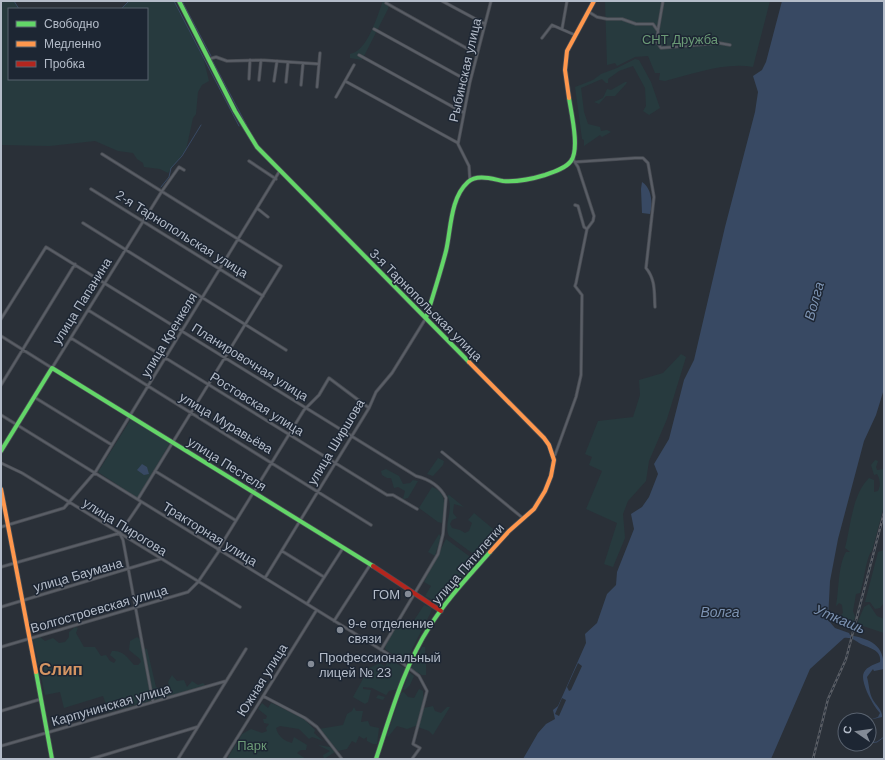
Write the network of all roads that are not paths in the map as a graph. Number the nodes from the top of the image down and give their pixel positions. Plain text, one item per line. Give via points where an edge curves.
1 (179, 1) edge
2 (442, 1) edge
3 (491, 1) edge
4 (567, 1) edge
5 (594, 1) edge
6 (663, 1) edge
7 (386, 3) dead end
8 (589, 12) junction
9 (485, 24) junction
10 (374, 29) dead end
11 (562, 29) junction
12 (658, 31) junction
13 (575, 35) junction
14 (542, 38) dead end
15 (730, 44) dead end
16 (320, 53) dead end
17 (478, 54) junction
18 (359, 55) dead end
19 (209, 59) junction
20 (250, 60) junction
21 (261, 60) junction
22 (277, 61) junction
23 (288, 62) junction
24 (303, 63) junction
25 (319, 64) junction
26 (354, 65) dead end
27 (248, 79) dead end
28 (259, 80) dead end
29 (274, 81) dead end
30 (345, 81) junction
31 (286, 82) dead end
32 (470, 82) junction
33 (301, 85) dead end
34 (317, 87) dead end
35 (336, 97) dead end
36 (464, 113) junction
37 (458, 144) junction
38 (102, 154) dead end
39 (249, 161) dead end
40 (574, 161) junction
41 (184, 170) dead end
42 (280, 172) junction
43 (276, 178) junction
44 (470, 181) junction
45 (90, 189) dead end
46 (162, 191) junction
47 (575, 204) dead end
48 (258, 209) junction
49 (268, 217) dead end
50 (143, 221) junction
51 (83, 223) dead end
52 (587, 229) junction
53 (238, 239) junction
54 (126, 250) junction
55 (75, 264) junction
56 (221, 268) junction
57 (105, 283) junction
58 (263, 296) junction
59 (202, 298) junction
60 (655, 308) dead end
61 (88, 310) junction
62 (426, 318) junction
63 (1, 319) edge
64 (245, 325) junction
65 (182, 331) junction
66 (1, 336) edge
67 (71, 338) junction
68 (23, 350) junction
69 (286, 350) dead end
70 (225, 357) junction
71 (165, 358) junction
72 (52, 368) junction
73 (1, 385) edge
74 (208, 385) junction
75 (148, 387) junction
76 (34, 397) junction
77 (306, 408) junction
78 (369, 408) junction
79 (191, 413) junction
80 (1, 415) edge
81 (130, 416) junction
82 (17, 425) junction
83 (289, 434) junction
84 (352, 435) junction
85 (173, 442) junction
86 (112, 445) junction
87 (1, 451) edge
88 (442, 452) dead end
89 (555, 455) junction
90 (272, 462) junction
91 (1, 463) edge
92 (334, 463) junction
93 (155, 471) junction
94 (94, 473) junction
95 (1, 489) edge
96 (317, 491) junction
97 (253, 492) junction
98 (137, 500) junction
99 (141, 502) junction
100 (68, 503) junction
101 (417, 509) dead end
102 (524, 519) junction
103 (235, 520) junction
104 (299, 521) junction
105 (8, 525) junction
106 (371, 525) dead end
107 (1, 527) edge
108 (120, 533) junction
109 (343, 548) junction
110 (218, 550) junction
111 (282, 551) junction
112 (160, 559) junction
113 (15, 563) junction
114 (370, 565) junction
115 (1, 567) edge
116 (129, 570) junction
117 (324, 577) junction
118 (265, 578) junction
119 (198, 582) junction
120 (415, 593) junction
121 (22, 601) junction
122 (307, 604) junction
123 (1, 607) edge
124 (136, 607) junction
125 (240, 607) dead end
126 (316, 610) junction
127 (441, 611) junction
128 (334, 621) junction
129 (29, 638) junction
130 (1, 647) edge
131 (246, 649) dead end
132 (381, 650) junction
133 (408, 668) junction
134 (226, 681) junction
135 (263, 696) junction
136 (41, 700) junction
137 (153, 702) junction
138 (1, 711) edge
139 (197, 727) junction
140 (47, 732) junction
141 (1, 746) edge
142 (52, 759) edge
143 (91, 759) edge
144 (178, 759) edge
145 (224, 759) edge
146 (342, 759) edge
147 (376, 759) edge
148 (412, 759) edge

1 - 19 street, 3-я Тарнопольская улица
2 - 9 street
3 - 9 street, Рыбинская улица
4 - 11 street
5 - 8 street
6 - 12 street
7 - 17 street
8 - 12 street via 607,19 653,24
8 - 13 street
9 - 17 street, Рыбинская улица
10 - 32 street
11 - 13 street
11 - 14 street via 552,25
12 - 15 street via 657,42 661,48 719,42
13 - 40 street via 564,68 574,140
16 - 25 street
17 - 32 street, Рыбинская улица
18 - 36 street
19 - 20 street via 216,57 227,61
19 - 42 street, 3-я Тарнопольская улица via 249,136
20 - 21 street
20 - 27 street
21 - 22 street
21 - 28 street
22 - 23 street
22 - 29 street
23 - 24 street
23 - 31 street
24 - 25 street
24 - 33 street
25 - 34 street
26 - 30 street
30 - 35 street
30 - 37 street
32 - 36 street, Рыбинская улица
36 - 37 street, Рыбинская улица
37 - 44 street via 469,166
38 - 46 street
39 - 43 street
40 - 44 street via 527,179
40 - 52 street via 594,216
40 - 60 street via 643,158 648,163 654,197 646,268 650,272 655,290
41 - 46 street, улица Папанина via 179,167
42 - 43 street, улица Кренкеля
42 - 62 street, 3-я Тарнопольская улица
43 - 48 street, улица Кренкеля
44 - 62 street via 461,192 454,212
45 - 50 street, 2-я Тарнопольская улица
46 - 50 street, улица Папанина
46 - 53 street
47 - 52 street
48 - 49 street
48 - 53 street, улица Кренкеля
50 - 54 street, улица Папанина
50 - 56 street, 2-я Тарнопольская улица
51 - 54 street
52 - 89 street via 575,286 582,295 581,375
53 - 56 street, улица Кренкеля
53 - 58 street via 281,266
54 - 57 street, улица Папанина
54 - 59 street
55 - 57 street, Планировочная улица
55 - 63 street, Планировочная улица via 46,247
55 - 68 street
56 - 58 street, 2-я Тарнопольская улица
56 - 59 street, улица Кренкеля
57 - 61 street, улица Папанина
57 - 65 street, Планировочная улица
58 - 64 street
59 - 64 street
59 - 65 street, улица Кренкеля
61 - 67 street, улица Папанина
61 - 71 street, Ростовская улица
62 - 78 street, улица Ширшова via 392,373 376,392
62 - 89 street, 3-я Тарнопольская улица via 544,438
64 - 69 street
64 - 70 street
65 - 70 street, Планировочная улица
65 - 71 street, улица Кренкеля
66 - 68 street, улица Пестеля
67 - 72 street, улица Папанина
67 - 75 street, улица Муравьёва
68 - 72 street, улица Пестеля
68 - 73 street
70 - 74 street
70 - 77 street, Планировочная улица
71 - 74 street, Ростовская улица
71 - 75 street, улица Кренкеля
72 - 76 street, улица Папанина
72 - 81 street, улица Пестеля
74 - 79 street
74 - 83 street, Ростовская улица
75 - 79 street, улица Муравьёва
75 - 81 street, улица Кренкеля
76 - 82 street, улица Папанина
76 - 86 street
77 - 78 street, Волгостроевская улица via 319,395 329,378
77 - 83 street, Волгостроевская улица
77 - 84 street, Планировочная улица
78 - 84 street, улица Ширшова
79 - 85 street
79 - 90 street, улица Муравьёва
80 - 82 street, Тракторная улица
81 - 85 street, улица Пестеля
81 - 86 street, улица Кренкеля
82 - 87 street, улица Папанина
82 - 94 street, Тракторная улица
83 - 90 street, Волгостроевская улица
83 - 92 street, Ростовская улица
84 - 92 street, улица Ширшова
84 - 120 street, Планировочная улица via 416,476 423,476 444,493 447,504 440,548
85 - 93 street
85 - 97 street, улица Пестеля
86 - 94 street, улица Кренкеля
88 - 102 street
89 - 102 street, улица Пятилетки via 543,494
90 - 96 street, улица Муравьёва
90 - 97 street, Волгостроевская улица
91 - 100 street, улица Пирогова via 22,473
92 - 96 street, улица Ширшова
92 - 101 street, Ростовская улица via 387,495 393,495
93 - 98 street
93 - 103 street
94 - 98 street, Тракторная улица
94 - 100 street, улица Кренкеля
95 - 105 street
96 - 104 street, улица Ширшова
96 - 106 street, улица Муравьёва
97 - 103 street, Волгостроевская улица
97 - 104 street, улица Пестеля
98 - 99 street, Тракторная улица
99 - 108 street
99 - 110 street, Тракторная улица
100 - 105 street, улица Кренкеля via 64,508
100 - 108 street, улица Пирогова
102 - 127 street, улица Пятилетки via 499,542
103 - 110 street, Волгостроевская улица
104 - 109 street, улица Пестеля
104 - 111 street, улица Ширшова
105 - 107 street, улица Кренкеля
105 - 113 street
108 - 112 street, улица Пирогова
108 - 113 street
108 - 116 street via 124,540
109 - 114 street, улица Пестеля
109 - 117 street
110 - 118 street, Тракторная улица
110 - 119 street, Волгостроевская улица
111 - 117 street
111 - 118 street, улица Ширшова
112 - 116 street, улица Баумана
112 - 119 street, улица Пирогова
113 - 115 street
113 - 121 street
114 - 120 street, улица Пестеля
114 - 128 street
116 - 121 street, улица Баумана
116 - 124 street
117 - 122 street
118 - 122 street, Тракторная улица
119 - 124 street, Волгостроевская улица via 188,592
119 - 125 street, улица Пирогова
120 - 127 street, улица Пестеля
120 - 132 street
121 - 123 street, улица Баумана
121 - 129 street
122 - 126 street, Тракторная улица
124 - 129 street, Волгостроевская улица
124 - 137 street
126 - 128 street, Тракторная улица
126 - 135 street, Южная улица
127 - 133 street, улица Пятилетки via 426,631
128 - 132 street, Тракторная улица
129 - 130 street, Волгостроевская улица
129 - 136 street
131 - 134 street
132 - 133 street, Тракторная улица
133 - 147 street, улица Пятилетки
133 - 148 street, Тракторная улица via 419,676 427,692 412,744 420,748
134 - 137 street, Карпунинская улица
134 - 139 street
135 - 145 street, Южная улица
135 - 146 street via 317,727
136 - 138 street
136 - 140 street
137 - 140 street, Карпунинская улица
139 - 143 street
139 - 144 street
140 - 141 street, Карпунинская улица
140 - 142 street

